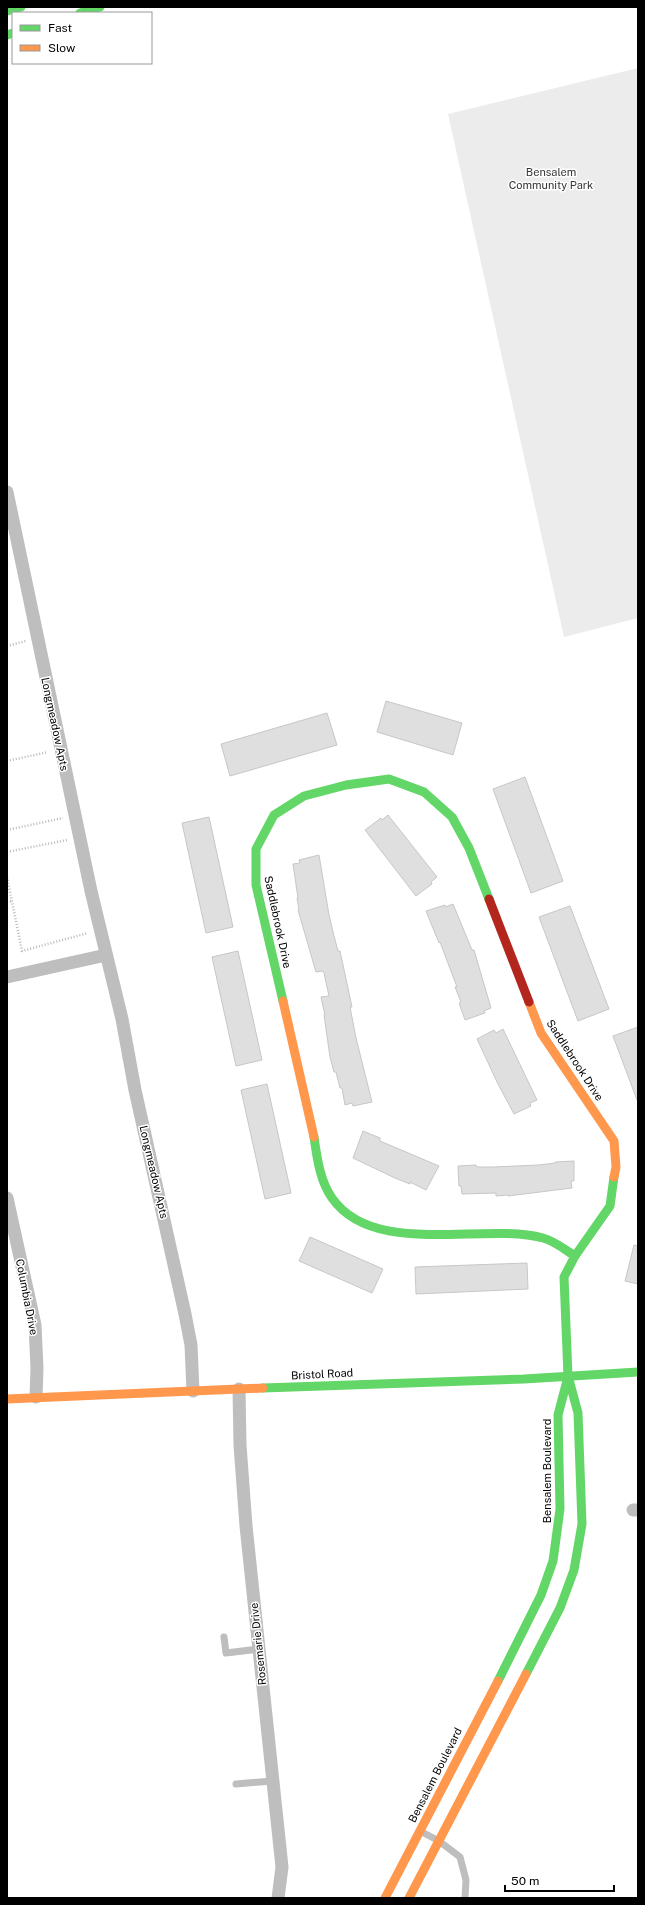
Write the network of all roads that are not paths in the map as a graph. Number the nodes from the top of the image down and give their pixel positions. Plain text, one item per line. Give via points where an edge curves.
1 (20, 7) edge
2 (100, 7) edge
3 (7, 11) edge
4 (83, 12) edge
5 (7, 492) edge
6 (106, 955) junction
7 (7, 977) edge
8 (7, 1198) edge
9 (575, 1256) junction
10 (638, 1372) edge
11 (568, 1376) junction
12 (239, 1390) junction
13 (193, 1391) junction
14 (36, 1397) junction
15 (7, 1399) edge
16 (224, 1637) dead end
17 (258, 1649) junction
18 (272, 1781) junction
19 (236, 1784) dead end
20 (419, 1831) junction
21 (439, 1841) junction
22 (278, 1898) edge
23 (385, 1898) edge
24 (409, 1898) edge
25 (465, 1898) edge

1 - 3 main road
2 - 4 main road
5 - 6 street, Longmeadow Apts
6 - 7 street
6 - 13 street, Longmeadow Apts via 185,1314
8 - 14 street, Columbia Drive via 35,1325
9 - 9 main road, Saddlebrook Drive via 610,1206 616,1167 614,1141 541,1033 469,848 452,817 424,792 389,779 346,785 304,796 274,814 256,849 256,886 312,1125 318,1161 327,1186 338,1204 363,1223 406,1234 517,1234 545,1238
9 - 11 main road, Saddlebrook Drive via 564,1277
10 - 11 main road, Bristol Road
11 - 12 main road, Bristol Road
11 - 20 main road, Bensalem Boulevard via 558,1416 560,1532 549,1576 536,1606
11 - 21 main road via 578,1413 582,1499 582,1524 574,1570 555,1618
12 - 13 main road, Bristol Road
12 - 17 street, Rosemarie Drive via 240,1445
13 - 14 main road, Bristol Road
14 - 15 main road, Bristol Road
16 - 17 lane via 226,1653
17 - 18 street, Rosemarie Drive
18 - 19 lane
18 - 22 street, Rosemarie Drive via 282,1867
20 - 21 lane
20 - 23 main road, Bensalem Boulevard
21 - 24 main road
21 - 25 lane via 460,1857 466,1880

